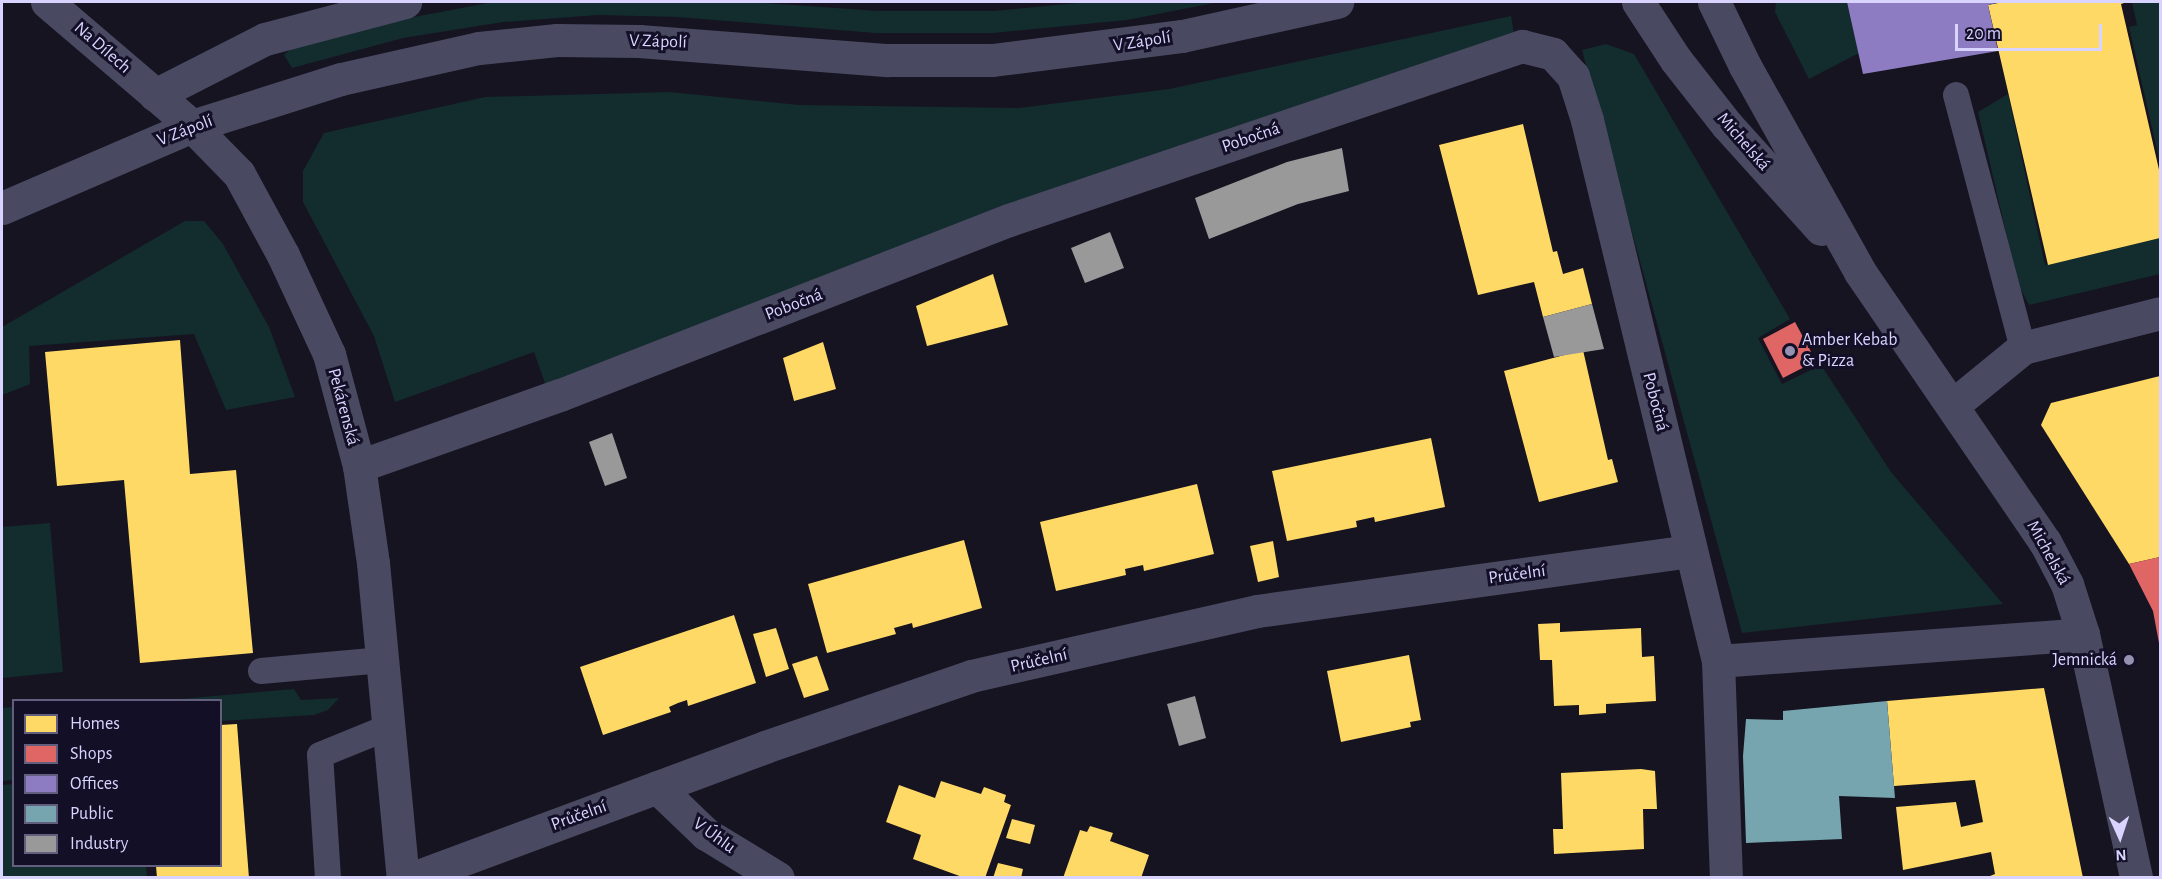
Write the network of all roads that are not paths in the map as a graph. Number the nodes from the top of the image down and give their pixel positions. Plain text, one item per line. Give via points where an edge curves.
1 (47, 2) edge
2 (405, 2) edge
3 (1337, 2) edge
4 (1638, 2) edge
5 (1714, 2) edge
6 (155, 95) junction
7 (1956, 95) dead end
8 (192, 126) junction
9 (2, 208) edge
10 (1860, 273) junction
11 (2160, 313) edge
12 (2023, 348) junction
13 (1953, 405) junction
14 (359, 466) junction
15 (1691, 551) junction
16 (2083, 634) junction
17 (383, 660) junction
18 (1718, 661) junction
19 (261, 671) dead end
20 (389, 727) junction
21 (657, 787) junction
22 (327, 878) edge
23 (403, 878) edge
24 (414, 878) edge
25 (778, 878) edge
26 (1726, 878) edge
27 (2136, 878) edge

1 - 6 street, Na Dílech
2 - 6 street via 265,39
3 - 8 street, V Zápolí via 1182,36 992,60 888,60 639,41 557,40 479,48 341,78
4 - 10 street, Michelská via 1676,60 1727,125
5 - 10 street, Michelská via 1745,66
6 - 8 street, Na Dílech
7 - 12 lane
8 - 9 street, V Zápolí
8 - 14 street, Pekárenská via 239,174 284,255 329,354
10 - 13 street, Michelská
11 - 12 street
12 - 13 street
13 - 16 street, Michelská via 2045,542 2067,584
14 - 15 street, Pobočná via 582,386 1010,220 1522,46 1553,54 1573,76
14 - 17 street, Pekárenská
15 - 18 street, Pobočná
15 - 21 street, Průčelní via 1257,611 971,676
16 - 18 street
16 - 27 street, Michelská
17 - 19 lane
17 - 20 street, Pekárenská
18 - 26 street, Pobočná
20 - 22 lane via 320,755
20 - 23 street, Pekárenská
21 - 24 street, Průčelní
21 - 25 street, V Úhlu via 706,834

